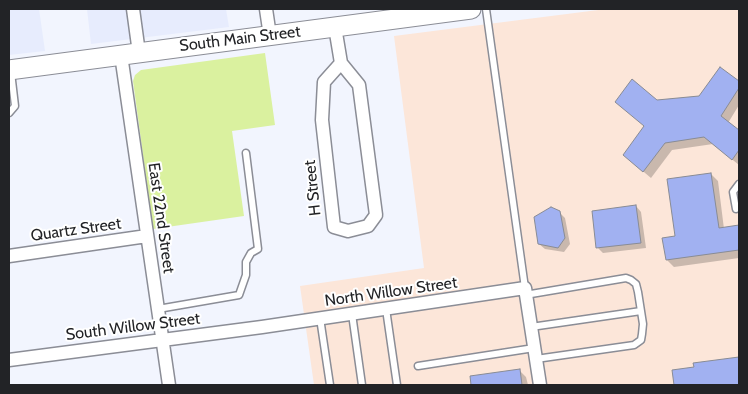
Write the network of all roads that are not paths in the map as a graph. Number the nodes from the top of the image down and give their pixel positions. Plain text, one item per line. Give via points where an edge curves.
1 (133, 9) edge
2 (266, 9) edge
3 (471, 9) edge
4 (486, 9) edge
5 (401, 13) edge
6 (335, 27) junction
7 (270, 36) junction
8 (130, 54) junction
9 (340, 63) junction
10 (10, 70) edge
11 (9, 113) edge
12 (246, 153) dead end
13 (739, 184) edge
14 (739, 208) edge
15 (147, 236) junction
16 (9, 256) edge
17 (525, 292) junction
18 (158, 309) junction
19 (386, 309) junction
20 (641, 311) junction
21 (352, 314) junction
22 (320, 318) junction
23 (262, 327) joint
24 (531, 327) junction
25 (163, 340) junction
26 (535, 354) junction
27 (9, 360) edge
28 (418, 366) dead end
29 (169, 385) edge
30 (330, 385) edge
31 (362, 385) edge
32 (397, 385) edge
33 (540, 385) edge

1 - 8 street, East 22nd Street
2 - 7 street
3 - 5 main road, South Main Street
4 - 17 lane
5 - 6 main road, South Main Street
6 - 7 main road, South Main Street
6 - 9 street
7 - 8 main road, South Main Street
8 - 10 main road, South Main Street
8 - 15 street, East 22nd Street
9 - 9 street, H Street via 324,82 322,120 334,227 348,232 368,226 376,215 359,85
10 - 11 lane via 15,106
12 - 18 lane via 258,248 250,253 246,262 246,275 239,295
13 - 14 lane via 733,192 736,209
15 - 16 street, Quartz Street
15 - 18 street, East 22nd Street
17 - 19 street, North Willow Street
17 - 20 lane via 626,278 636,284
17 - 24 street
18 - 25 street, East 22nd Street
19 - 21 street, North Willow Street
19 - 32 lane
20 - 24 lane
20 - 26 lane via 641,340 634,345
21 - 22 street, North Willow Street
21 - 31 lane
22 - 23 street, North Willow Street
22 - 30 lane
23 - 25 street, South Willow Street
24 - 26 street
25 - 27 street, South Willow Street
25 - 29 street, East 22nd Street
26 - 28 lane
26 - 33 street

